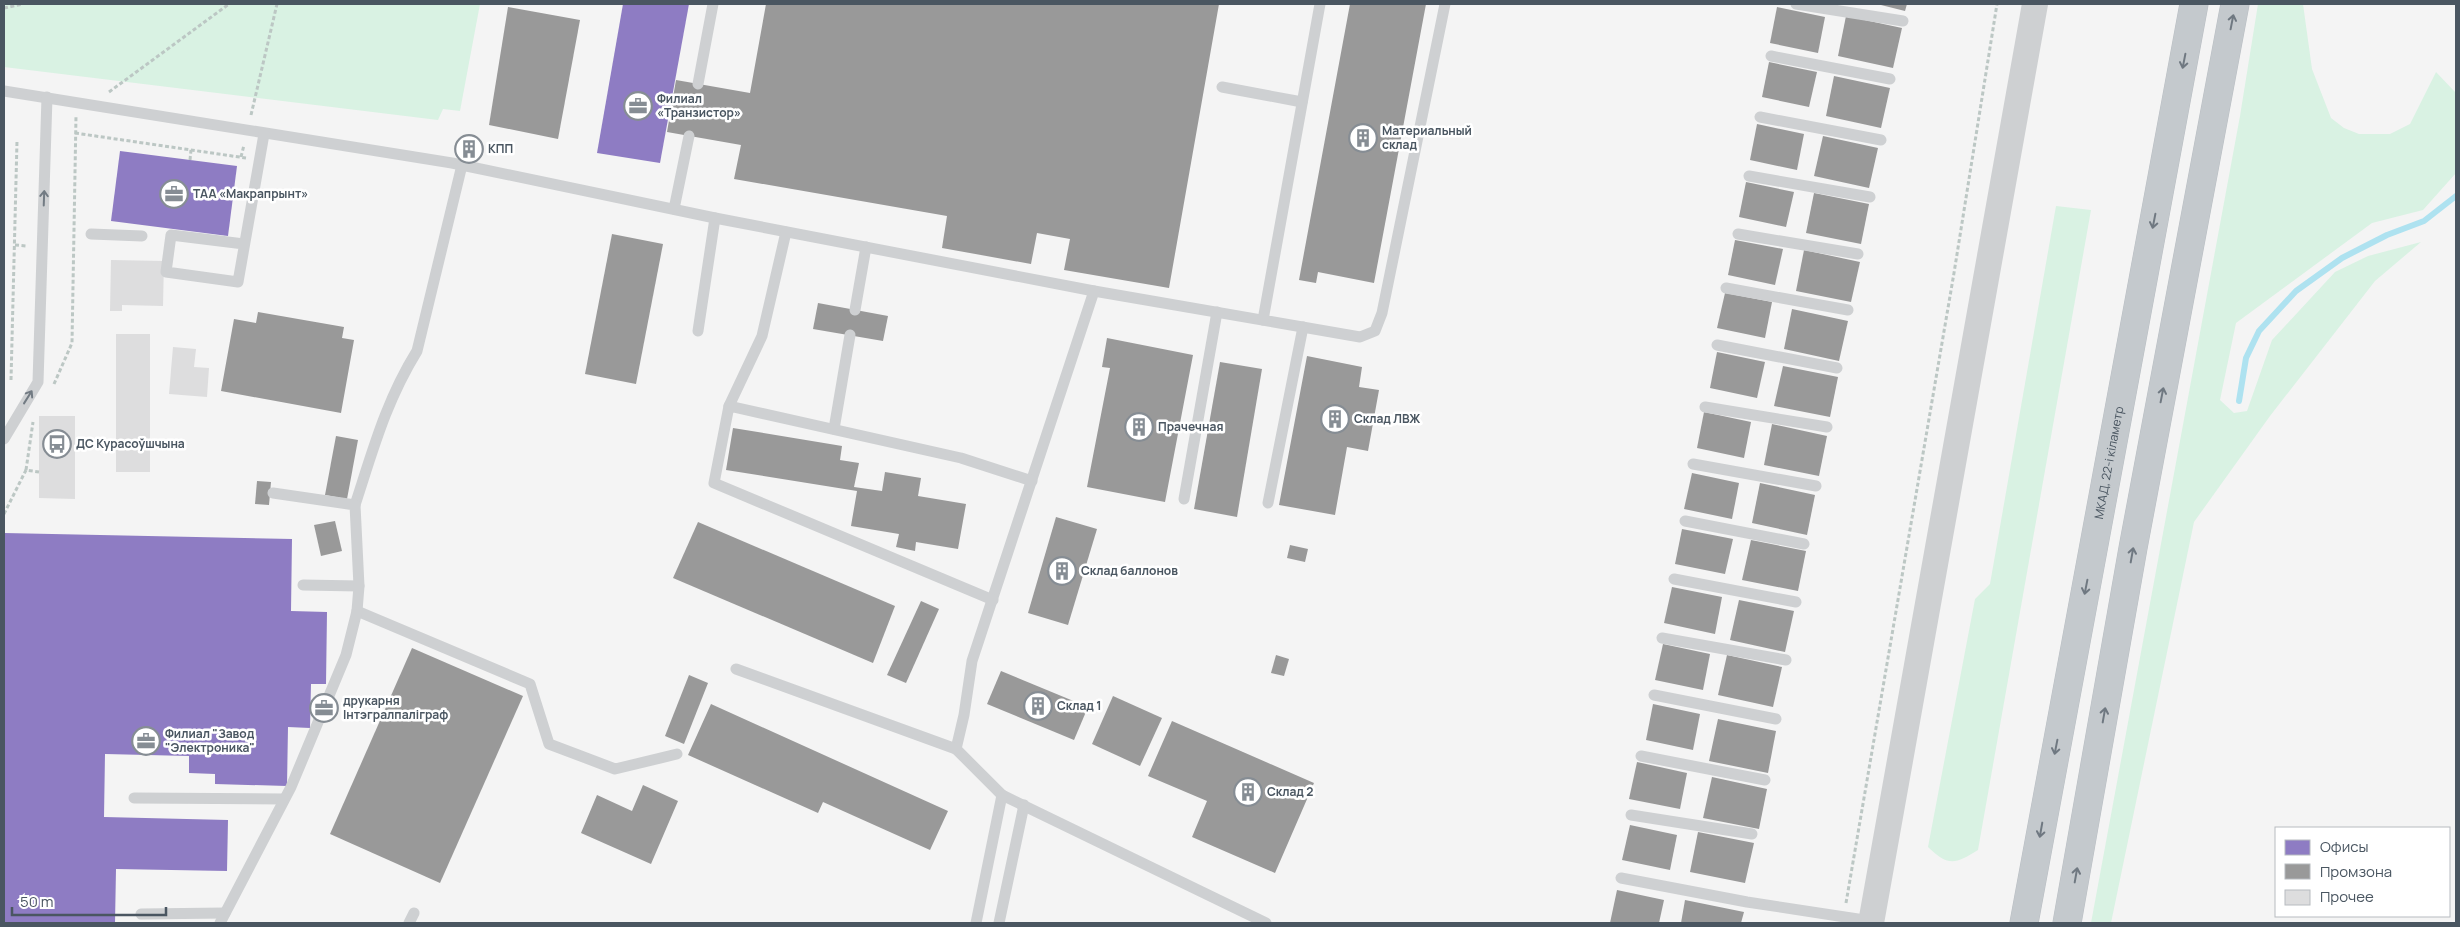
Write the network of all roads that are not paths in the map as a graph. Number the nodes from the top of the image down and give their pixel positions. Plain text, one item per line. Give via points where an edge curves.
1 (713, 4) edge
2 (1320, 4) edge
3 (1444, 4) edge
4 (1796, 4) edge
5 (2035, 4) edge
6 (2194, 4) edge
7 (2235, 4) edge
8 (1903, 21) dead end
9 (1771, 56) dead end
10 (1890, 79) dead end
11 (698, 84) dead end
12 (1222, 87) dead end
13 (4, 91) edge
14 (47, 97) junction
15 (1302, 102) junction
16 (1760, 117) dead end
17 (264, 134) junction
18 (689, 136) dead end
19 (1881, 140) dead end
20 (462, 165) junction
21 (1748, 176) dead end
22 (1870, 197) dead end
23 (674, 209) junction
24 (715, 218) junction
25 (786, 232) junction
26 (91, 234) dead end
27 (1738, 234) dead end
28 (142, 236) dead end
29 (244, 244) junction
30 (866, 247) junction
31 (1858, 254) dead end
32 (1726, 288) dead end
33 (1094, 291) junction
34 (855, 310) dead end
35 (1848, 310) dead end
36 (1217, 312) junction
37 (1263, 320) junction
38 (1303, 327) junction
39 (698, 331) dead end
40 (850, 335) dead end
41 (1718, 345) dead end
42 (1837, 368) dead end
43 (729, 406) junction
44 (1705, 407) dead end
45 (1827, 428) dead end
46 (834, 429) junction
47 (4, 439) edge
48 (1693, 464) dead end
49 (1032, 481) junction
50 (1816, 486) dead end
51 (273, 493) dead end
52 (1184, 500) dead end
53 (1268, 502) dead end
54 (355, 505) junction
55 (1685, 521) dead end
56 (1804, 544) dead end
57 (1674, 578) dead end
58 (303, 585) dead end
59 (359, 586) junction
60 (992, 600) junction
61 (1796, 602) dead end
62 (357, 611) junction
63 (1662, 638) dead end
64 (1786, 660) dead end
65 (736, 669) dead end
66 (1654, 694) dead end
67 (1776, 719) dead end
68 (956, 749) junction
69 (677, 754) dead end
70 (1641, 756) dead end
71 (1765, 780) dead end
72 (1002, 795) junction
73 (134, 798) dead end
74 (284, 799) junction
75 (1024, 805) junction
76 (1631, 814) dead end
77 (1752, 834) dead end
78 (1621, 878) dead end
79 (141, 914) dead end
80 (223, 918) edge
81 (1871, 922) edge
82 (976, 923) edge
83 (999, 923) edge
84 (1266, 923) edge
85 (2024, 923) edge
86 (2068, 923) edge

1 - 11 lane
2 - 15 lane
3 - 38 lane via 1382,313 1375,331 1360,336
4 - 8 lane
5 - 81 street
6 -> 85 highway, МКАД, 22-і кіламетр
86 -> 7 highway via 2133,548
9 - 10 lane
12 - 15 lane
13 - 14 lane
14 - 17 lane
47 -> 14 lane via 38,382
15 - 37 lane
16 - 19 lane
17 - 20 lane
17 - 29 lane
18 - 23 lane
20 - 23 lane
20 - 54 lane via 417,351 384,413
21 - 22 lane
23 - 24 lane
24 - 25 lane
24 - 39 lane
25 - 30 lane
25 - 43 lane via 762,336
26 - 28 lane
27 - 31 lane
29 - 29 lane via 238,282 166,272 171,235
30 - 33 lane
30 - 34 lane
32 - 35 lane
33 - 36 lane
33 - 49 lane
36 - 37 lane
36 - 52 lane
37 - 38 lane
38 - 53 lane
40 - 46 lane
41 - 42 lane
43 - 46 lane
43 - 60 lane via 714,483
44 - 45 lane
46 - 49 lane via 961,458
48 - 50 lane
49 - 60 lane
51 - 54 lane
54 - 59 lane
55 - 56 lane
57 - 61 lane
58 - 59 lane
59 - 62 lane
60 - 68 lane via 972,661
62 - 69 lane via 530,684 549,744 615,769
62 - 74 lane via 346,655
63 - 64 lane
65 - 68 lane
66 - 67 lane
68 - 72 lane
70 - 71 lane
72 - 75 lane
72 - 82 lane
73 - 74 lane
74 - 80 lane
75 - 83 lane
75 - 84 lane
76 - 77 lane
78 - 81 lane
79 - 80 lane

